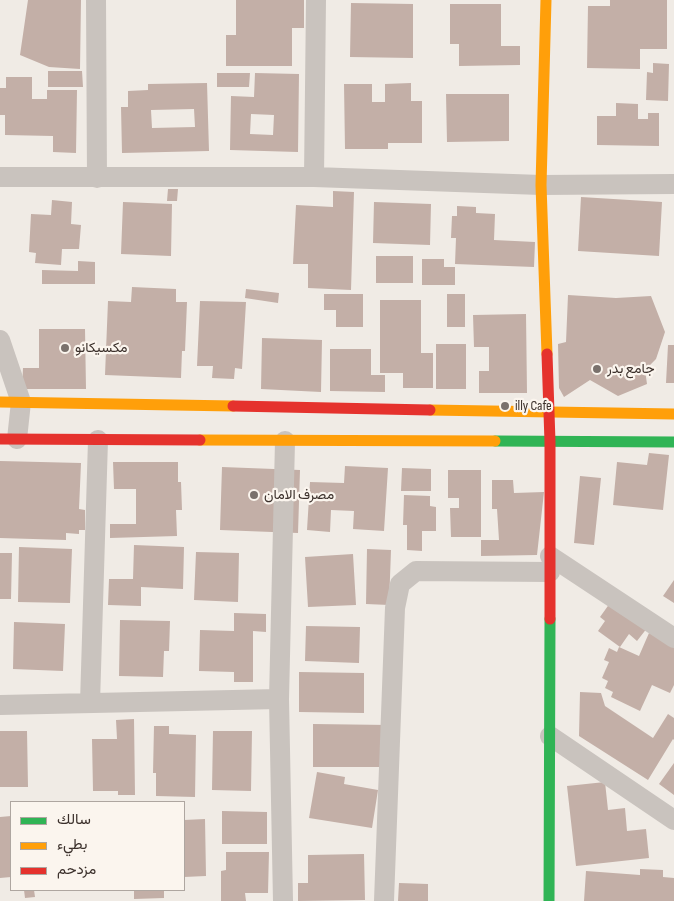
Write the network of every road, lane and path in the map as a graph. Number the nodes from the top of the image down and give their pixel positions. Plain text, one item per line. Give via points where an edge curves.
1 (96, 0) edge
2 (316, 0) edge
3 (546, 0) edge
4 (0, 177) edge
5 (314, 177) junction
6 (98, 178) junction
7 (674, 184) edge
8 (541, 185) junction
9 (0, 340) edge
10 (0, 402) edge
11 (21, 402) junction
12 (548, 413) junction
13 (674, 414) edge
14 (8, 439) edge
15 (98, 440) junction
16 (285, 441) junction
17 (550, 442) junction
18 (674, 442) edge
19 (550, 564) junction
20 (674, 638) edge
21 (279, 699) junction
22 (90, 704) junction
23 (0, 705) edge
24 (550, 736) junction
25 (674, 820) edge
26 (283, 901) edge
27 (384, 901) edge
28 (549, 901) edge

1 - 6 street
2 - 5 street
3 - 8 main road
4 - 6 street
5 - 6 street
5 - 8 street
7 - 8 street
8 - 12 main road
9 - 11 street
10 - 11 main road
11 - 12 main road
11 - 14 street
12 - 13 main road
12 - 17 main road
14 - 15 main road
15 - 16 main road
15 - 22 street
16 - 17 main road
16 - 21 street
17 - 18 main road
17 - 19 main road
19 - 20 street
19 - 24 main road
19 - 27 street via 416,571 400,584 396,608
21 - 22 street
21 - 26 street
22 - 23 street
24 - 25 street
24 - 28 main road

